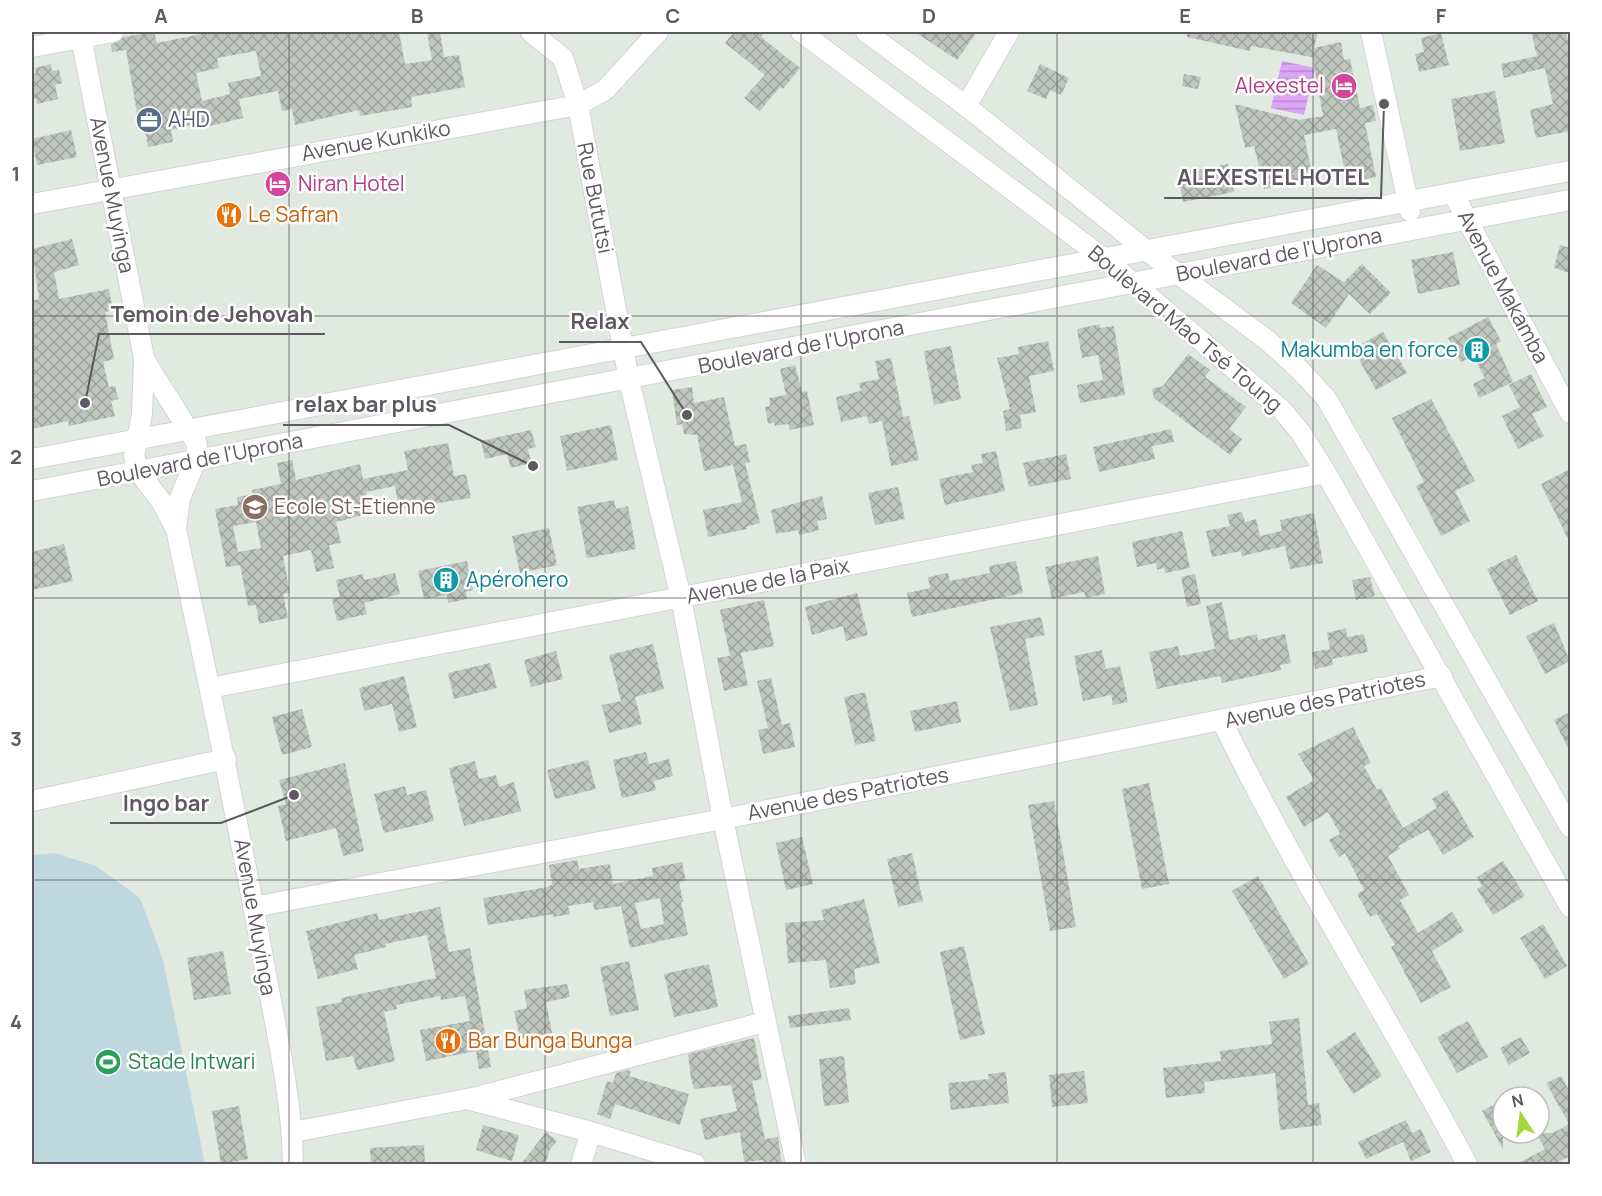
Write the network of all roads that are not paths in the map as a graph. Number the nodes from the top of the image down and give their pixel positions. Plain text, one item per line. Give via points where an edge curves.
1 (113, 32) edge
2 (531, 32) edge
3 (658, 32) edge
4 (801, 32) edge
5 (866, 32) edge
6 (1009, 32) edge
7 (1371, 32) edge
8 (81, 35) edge
9 (32, 47) edge
10 (578, 105) junction
11 (966, 106) junction
12 (1570, 171) edge
13 (111, 189) junction
14 (1453, 193) junction
15 (1570, 200) edge
16 (1408, 201) junction
17 (32, 204) edge
18 (1466, 219) junction
19 (1414, 229) junction
20 (1147, 251) junction
21 (1106, 260) junction
22 (1179, 274) junction
23 (1135, 283) junction
24 (623, 349) junction
25 (144, 358) junction
26 (629, 380) junction
27 (1570, 413) edge
28 (189, 428) junction
29 (136, 438) junction
30 (32, 459) edge
31 (196, 460) junction
32 (139, 472) junction
33 (1326, 473) junction
34 (32, 491) edge
35 (171, 500) junction
36 (681, 598) junction
37 (1442, 676) junction
38 (210, 688) junction
39 (1222, 721) junction
40 (226, 759) junction
41 (32, 801) edge
42 (723, 819) junction
43 (1570, 827) edge
44 (254, 907) junction
45 (1570, 907) edge
46 (765, 1022) junction
47 (466, 1099) junction
48 (293, 1132) junction
49 (591, 1132) junction
50 (293, 1164) edge
51 (581, 1164) edge
52 (695, 1164) edge
53 (796, 1164) edge
54 (1467, 1164) edge

1 - 8 street
2 - 10 street, Rue Bututsi via 562,58
3 - 10 street, Avenue Kunkiko via 604,90
4 - 21 street, Boulevard Mao Tsé Toung
5 - 11 street, Boulevard Mao Tsé Toung
6 - 11 street
7 - 16 street
8 - 9 street
8 - 13 street, Avenue Muyinga
10 - 13 street, Avenue Kunkiko
10 - 24 street, Rue Bututsi
11 - 20 street, Boulevard Mao Tsé Toung
12 - 14 street, Boulevard de l'Uprona
13 - 17 street, Avenue Kunkiko
13 - 25 street, Avenue Muyinga
14 - 16 street, Boulevard de l'Uprona
14 - 18 street, Avenue Makamba
15 - 18 street, Boulevard de l'Uprona
16 - 19 street
16 - 20 street, Boulevard de l'Uprona
18 - 19 street, Boulevard de l'Uprona
18 - 27 street, Avenue Makamba
19 - 22 street, Boulevard de l'Uprona
20 - 21 street, Boulevard de l'Uprona
20 - 22 street, Boulevard Mao Tsé Toung
21 - 23 street, Boulevard Mao Tsé Toung
21 - 24 street, Boulevard de l'Uprona
22 - 23 street, Boulevard de l'Uprona
22 - 43 street, Boulevard Mao Tsé Toung via 1267,340 1326,398
23 - 26 street, Boulevard de l'Uprona
23 - 33 street, Boulevard Mao Tsé Toung via 1282,410
24 - 26 street, Rue Bututsi
24 - 28 street, Boulevard de l'Uprona
25 - 28 street, Avenue Muyinga
25 - 29 street, Avenue Muyinga via 143,401
26 - 31 street, Boulevard de l'Uprona
26 - 36 street, Rue Bututsi
28 - 29 street, Boulevard de l'Uprona
28 - 31 street via 197,444
29 - 30 street, Boulevard de l'Uprona
29 - 32 street, Avenue Muyinga via 134,456
31 - 32 street, Boulevard de l'Uprona
31 - 35 street, Avenue Muyinga
32 - 34 street, Boulevard de l'Uprona
32 - 35 street
33 - 36 street, Avenue de la Paix
33 - 37 street, Boulevard Mao Tsé Toung
35 - 38 street, Avenue Muyinga
36 - 38 street, Avenue de la Paix
36 - 42 street, Rue Bututsi
37 - 39 street, Avenue des Patriotes
37 - 45 street, Boulevard Mao Tsé Toung
38 - 40 street, Avenue Muyinga
39 - 42 street, Avenue des Patriotes
39 - 54 street via 1271,817
40 - 41 street
40 - 44 street, Avenue Muyinga
42 - 44 street, Avenue des Patriotes
42 - 46 street, Rue Bututsi
44 - 48 street, Avenue Muyinga
46 - 47 street
46 - 53 street, Rue Bututsi
47 - 48 street
47 - 49 street
48 - 50 street, Avenue Muyinga
49 - 51 street
49 - 52 street

